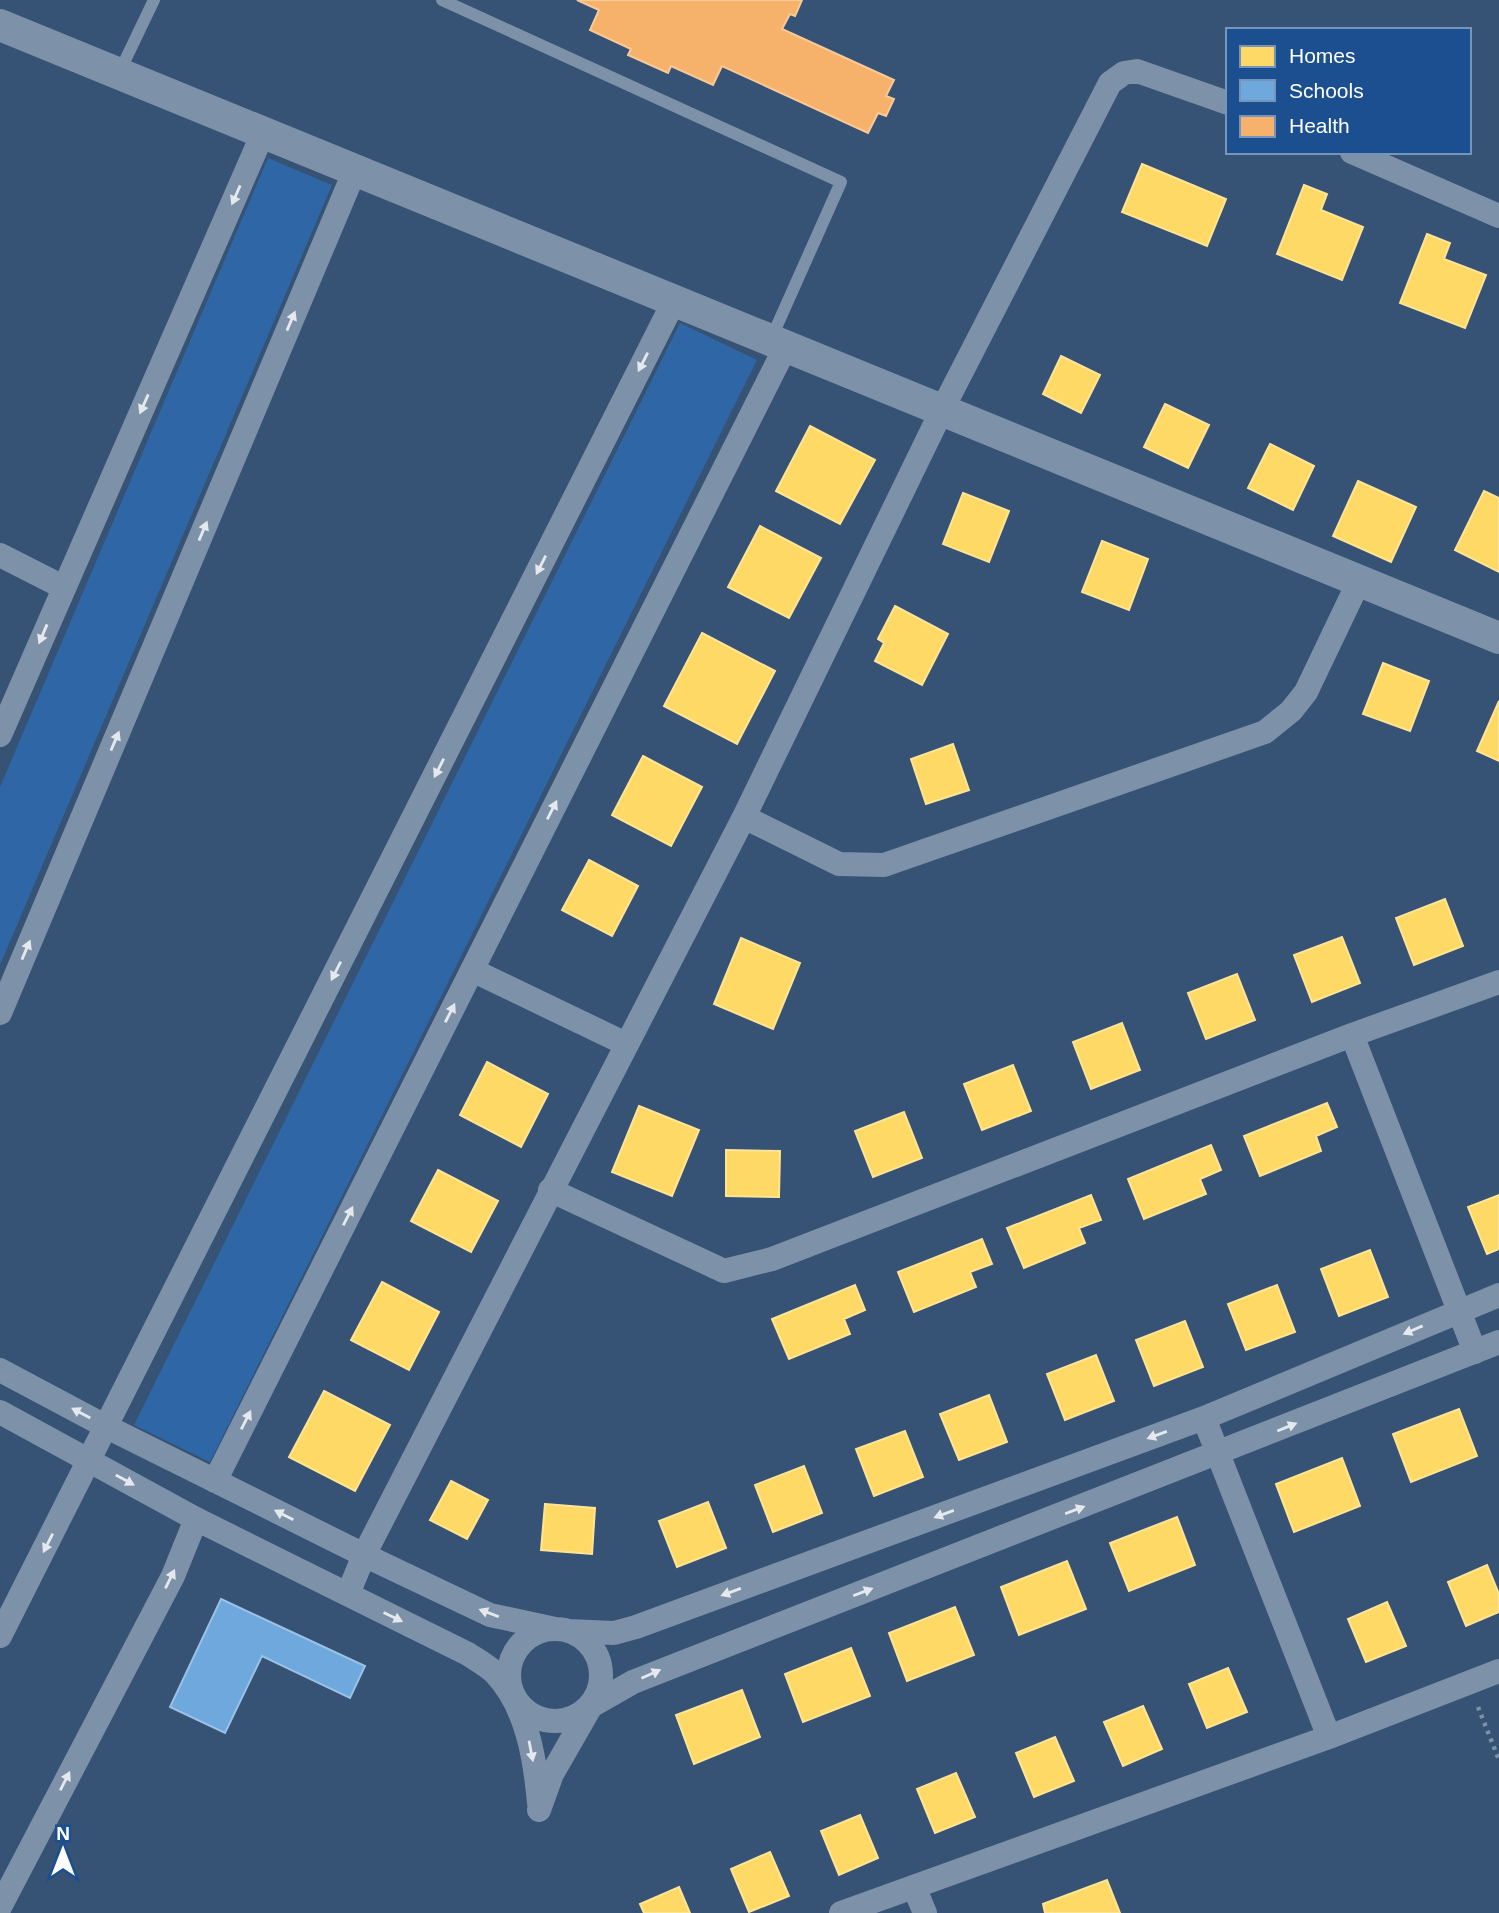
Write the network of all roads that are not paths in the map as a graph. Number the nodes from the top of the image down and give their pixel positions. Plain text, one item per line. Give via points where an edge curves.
1 (154, 0) edge
2 (442, 0) edge
3 (2, 32) edge
4 (119, 74) junction
5 (1226, 102) edge
6 (263, 133) junction
7 (1357, 154) edge
8 (355, 170) junction
9 (1499, 215) edge
10 (674, 301) junction
11 (778, 343) junction
12 (942, 410) junction
13 (0, 555) edge
14 (1359, 581) junction
15 (63, 587) junction
16 (1499, 638) edge
17 (0, 735) edge
18 (744, 817) junction
19 (472, 970) junction
20 (1499, 982) edge
21 (0, 1013) edge
22 (1352, 1035) junction
23 (626, 1044) junction
24 (550, 1190) junction
25 (1499, 1295) edge
26 (1459, 1311) junction
27 (1499, 1342) edge
28 (1475, 1352) junction
29 (0, 1370) edge
30 (0, 1412) edge
31 (1205, 1418) junction
32 (107, 1427) junction
33 (1217, 1454) junction
34 (90, 1460) junction
35 (215, 1481) junction
36 (196, 1519) junction
37 (364, 1555) junction
38 (348, 1594) junction
39 (562, 1630) junction
40 (0, 1636) edge
41 (1499, 1671) edge
42 (512, 1695) junction
43 (591, 1706) junction
44 (1329, 1737) junction
45 (914, 1886) junction
46 (0, 1907) edge
47 (841, 1913) edge
48 (925, 1913) edge

1 - 4 lane
2 - 11 lane via 841,183
3 - 4 street
4 - 6 street
5 - 12 street via 1137,71 1110,83
6 - 8 street
6 -> 15 street
7 - 9 street
8 - 10 street
21 -> 8 street
10 - 11 street
10 -> 32 street
11 - 12 street
19 -> 11 street
12 - 14 street
12 - 18 street
13 - 15 street
14 - 16 street
14 - 18 street via 1306,692 1265,732 884,864 839,864
15 -> 17 street
18 - 23 street
19 - 23 street
35 -> 19 street
20 - 22 street
22 - 24 street via 772,1259 724,1271
22 - 26 street
23 - 24 street
24 - 37 street
25 - 26 street
26 - 28 street
26 -> 31 street
27 - 28 street
33 -> 28 street
32 -> 29 street
30 - 34 street
31 - 33 street
31 -> 39 street via 636,1627 614,1633
32 - 34 street
32 - 35 street
43 -> 33 street via 659,1671
33 - 44 street
34 -> 36 street
34 -> 40 street
37 -> 35 street
36 - 38 street
46 -> 36 street via 173,1576
37 - 38 street
39 -> 37 street via 490,1615
38 -> 42 street via 468,1654 494,1672
39 - 42 street via 542,1631 520,1645 509,1669
39 - 43 street via 580,1636 598,1656 601,1682
41 - 44 street
42 - 43 street via 542,1720 568,1720
42 -> 43 street via 527,1733 539,1810 552,1774
44 - 45 street
45 - 47 street
45 - 48 street

